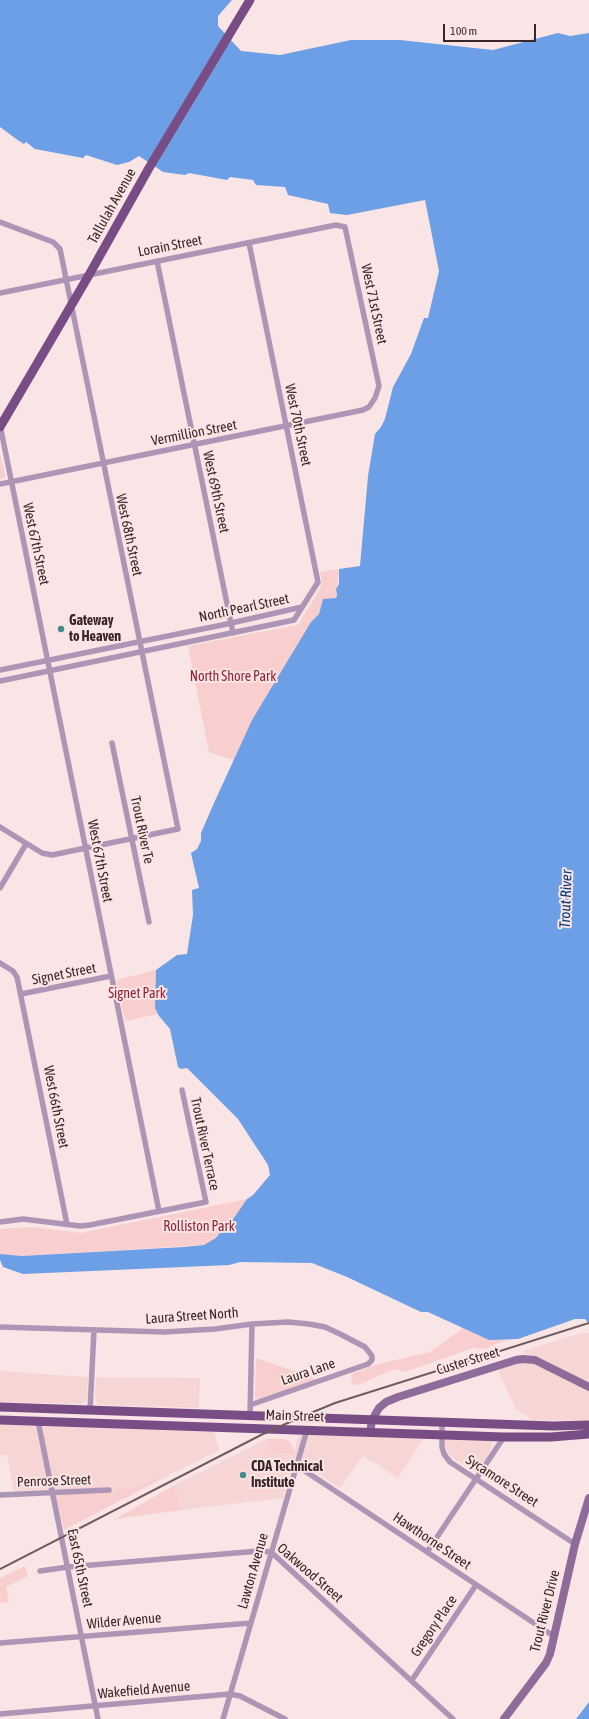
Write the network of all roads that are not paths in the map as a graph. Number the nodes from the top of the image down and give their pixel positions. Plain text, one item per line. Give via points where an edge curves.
1 (250, 0) edge
2 (0, 222) edge
3 (345, 227) joint
4 (249, 243) junction
5 (157, 261) junction
6 (89, 275) junction
7 (66, 280) junction
8 (0, 293) edge
9 (71, 307) junction
10 (379, 386) joint
11 (0, 426) edge
12 (286, 426) junction
13 (194, 445) junction
14 (102, 463) junction
15 (12, 482) junction
16 (0, 484) edge
17 (302, 607) junction
18 (231, 624) junction
19 (232, 633) junction
20 (139, 641) junction
21 (141, 652) junction
22 (48, 661) junction
23 (0, 670) edge
24 (50, 671) junction
25 (0, 681) edge
26 (112, 743) dead end
27 (0, 827) edge
28 (132, 839) junction
29 (26, 844) junction
30 (85, 849) junction
31 (0, 888) edge
32 (149, 922) dead end
33 (0, 963) edge
34 (111, 976) junction
35 (21, 994) junction
36 (182, 1090) dead end
37 (159, 1211) junction
38 (0, 1222) edge
39 (67, 1224) junction
40 (252, 1324) junction
41 (0, 1327) edge
42 (94, 1330) junction
43 (372, 1360) joint
44 (589, 1387) edge
45 (250, 1405) junction
46 (0, 1407) edge
47 (90, 1410) junction
48 (127, 1411) junction
49 (206, 1414) junction
50 (250, 1415) junction
51 (0, 1420) edge
52 (372, 1420) junction
53 (38, 1421) junction
54 (442, 1422) junction
55 (589, 1425) edge
56 (205, 1427) junction
57 (307, 1430) junction
58 (370, 1433) junction
59 (589, 1434) edge
60 (441, 1435) junction
61 (504, 1437) junction
62 (296, 1465) junction
63 (476, 1479) junction
64 (109, 1490) dead end
65 (52, 1493) junction
66 (0, 1495) edge
67 (589, 1498) edge
68 (575, 1544) junction
69 (271, 1552) junction
70 (427, 1552) junction
71 (68, 1567) junction
72 (40, 1571) dead end
73 (476, 1585) junction
74 (251, 1623) junction
75 (82, 1637) junction
76 (555, 1637) junction
77 (0, 1643) edge
78 (412, 1680) junction
79 (230, 1694) junction
80 (96, 1706) junction
81 (0, 1714) edge
82 (98, 1719) edge
83 (224, 1719) edge
84 (285, 1719) edge
85 (453, 1719) edge
86 (504, 1719) edge

1 - 6 main road, Tallulah Avenue via 149,168
2 - 7 street, West 68th Street via 54,242 60,249
3 - 4 street, Lorain Street via 336,225
3 - 10 street, West 71st Street
4 - 5 street, Lorain Street
4 - 12 street, West 70th Street
5 - 6 street, Lorain Street
5 - 13 street, West 69th Street
6 - 7 street, Lorain Street
6 - 9 main road, Tallulah Avenue
7 - 8 street, Lorain Street
7 - 9 street, West 68th Street
9 - 11 main road, Tallulah Avenue
9 - 14 street, West 68th Street
10 - 12 street, Vermillion Street via 369,407 363,410
11 - 15 street, West 67th Street
12 - 13 street, Vermillion Street
12 - 17 street, West 70th Street via 318,582
13 - 14 street, Vermillion Street
13 - 18 street, West 69th Street
14 - 15 street, Vermillion Street
14 - 20 street, West 68th Street
15 - 16 street, Vermillion Street
15 - 22 street, West 67th Street
17 - 18 street, North Pearl Street
17 - 19 street, North Pearl Street via 294,620
18 - 19 street, West 69th Street
18 - 20 street, North Pearl Street
19 - 21 street, North Pearl Street
20 - 21 street, West 68th Street
20 - 22 street, North Pearl Street
21 - 24 street, North Pearl Street
21 - 28 street, West 68th Street via 178,830
22 - 23 street, North Pearl Street
22 - 24 street, West 67th Street
24 - 25 street, North Pearl Street
24 - 30 street, West 67th Street
26 - 28 street, Trout River Te
27 - 29 street
28 - 30 street
28 - 32 street, Trout River Te
29 - 30 street via 47,855
29 - 31 street
30 - 34 street, West 67th Street
33 - 35 street, West 66th Street via 16,974
34 - 35 street, Signet Street
34 - 37 street, West 67th Street
35 - 39 street, West 66th Street
36 - 37 street, Trout River Terrace via 206,1202
37 - 39 street via 90,1225
38 - 39 street via 22,1219
40 - 42 street, Laura Street North via 178,1331
40 - 43 street, Laura Street North via 288,1322 324,1327 365,1347 370,1352
40 - 45 street
41 - 42 street, Laura Street North
42 - 47 street
43 - 45 street, Laura Lane via 368,1364
44 - 52 street, Custer Street via 535,1360 523,1359 398,1396 379,1408
45 - 50 street
46 - 47 main road, Main Street
47 - 48 main road, Main Street
48 - 49 main road, Main Street
48 - 53 main road via 86,1416 45,1416
49 - 50 main road, Main Street
49 - 56 street
50 - 52 main road, Main Street
51 - 53 main road, Main Street
52 - 54 main road, Main Street
52 - 58 street, Custer Street
53 - 56 main road, Main Street
53 - 65 street, East 65th Street
54 - 55 main road, Main Street
54 - 60 street, Sycamore Street
56 - 57 main road, Main Street
57 - 58 main road, Main Street
57 - 62 street, Lawton Avenue
58 - 60 main road, Main Street
59 - 61 main road, Main Street
60 - 61 main road, Main Street
60 - 63 street, Sycamore Street via 444,1454 450,1462
61 - 63 street
62 - 69 street, Lawton Avenue
62 - 70 street, Hawthorne Street
63 - 68 street, Sycamore Street
63 - 70 street
64 - 65 street, Penrose Street
65 - 66 street, Penrose Street
65 - 71 street, East 65th Street
67 - 68 street, Trout River Drive
68 - 76 street, Trout River Drive
69 - 71 street, Oakwood Street
69 - 74 street, Lawton Avenue
69 - 78 street, Oakwood Street
70 - 73 street, Hawthorne Street
71 - 72 street, Oakwood Street
71 - 75 street, East 65th Street
73 - 76 street, Hawthorne Street
73 - 78 street, Gregory Place
74 - 75 street, Wilder Avenue
74 - 79 street, Lawton Avenue
75 - 77 street, Wilder Avenue
75 - 80 street, East 65th Street
76 - 86 street, Trout River Drive via 546,1663
78 - 85 street, Oakwood Street
79 - 80 street, Wakefield Avenue
79 - 83 street, Lawton Avenue
79 - 84 street, Wakefield Avenue via 240,1696
80 - 81 street, Wakefield Avenue
80 - 82 street, East 65th Street

